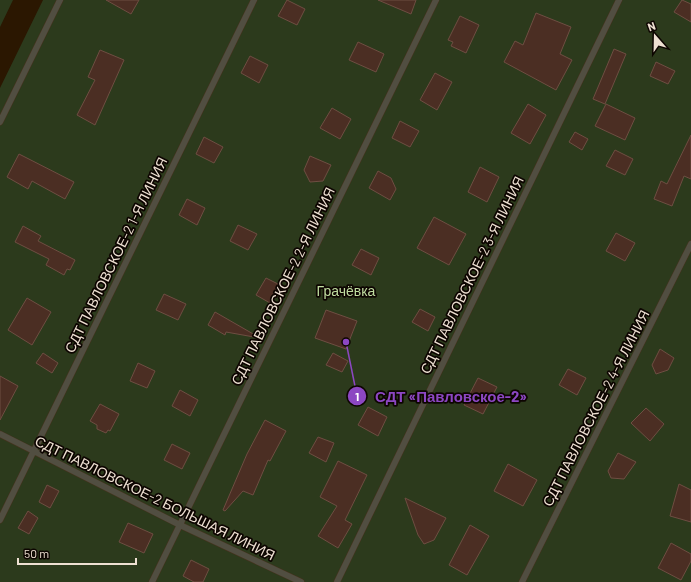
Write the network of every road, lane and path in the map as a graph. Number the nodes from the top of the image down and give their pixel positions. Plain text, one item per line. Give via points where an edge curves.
1 (60, 0) edge
2 (254, 0) edge
3 (436, 0) edge
4 (619, 0) edge
5 (0, 122) edge
6 (691, 244) edge
7 (0, 434) edge
8 (34, 451) junction
9 (0, 520) edge
10 (180, 525) junction
11 (152, 582) edge
12 (300, 582) edge
13 (337, 582) edge
14 (522, 582) edge

1 - 5 lane
2 - 8 lane, СДТ ПАВЛОВСКОЕ-2 1-Я ЛИНИЯ
3 - 10 lane, СДТ ПАВЛОВСКОЕ-2 2-Я ЛИНИЯ
4 - 13 lane, СДТ ПАВЛОВСКОЕ-2 3-Я ЛИНИЯ
6 - 14 lane, СДТ ПАВЛОВСКОЕ-2 4-Я ЛИНИЯ
7 - 8 lane, СДТ ПАВЛОВСКОЕ-2 БОЛЬШАЯ ЛИНИЯ
8 - 9 lane, СДТ ПАВЛОВСКОЕ-2 1-Я ЛИНИЯ
8 - 10 lane, СДТ ПАВЛОВСКОЕ-2 БОЛЬШАЯ ЛИНИЯ
10 - 11 lane, СДТ ПАВЛОВСКОЕ-2 2-Я ЛИНИЯ
10 - 12 lane, СДТ ПАВЛОВСКОЕ-2 БОЛЬШАЯ ЛИНИЯ

